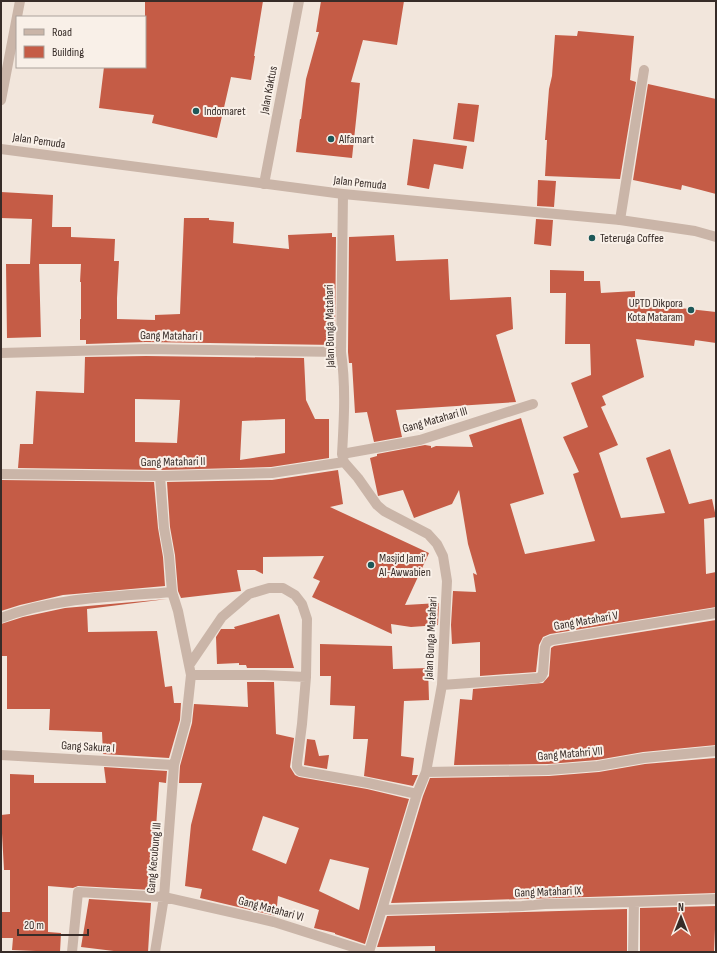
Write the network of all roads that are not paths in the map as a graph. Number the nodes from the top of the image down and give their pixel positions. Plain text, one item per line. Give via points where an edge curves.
1 (20, 1) edge
2 (299, 1) edge
3 (17, 16) edge
4 (16, 22) edge
5 (644, 70) dead end
6 (1, 100) edge
7 (1, 149) edge
8 (264, 184) junction
9 (342, 194) junction
10 (620, 220) junction
11 (716, 236) edge
12 (341, 352) junction
13 (1, 353) edge
14 (533, 404) dead end
15 (343, 458) junction
16 (1, 474) edge
17 (160, 476) junction
18 (172, 592) junction
19 (716, 612) edge
20 (1, 618) edge
21 (190, 664) junction
22 (191, 675) junction
23 (306, 677) junction
24 (442, 685) junction
25 (716, 751) edge
26 (1, 755) edge
27 (174, 765) junction
28 (426, 772) junction
29 (417, 794) junction
30 (164, 897) junction
31 (716, 899) edge
32 (634, 902) junction
33 (382, 910) junction
34 (72, 952) edge
35 (155, 952) edge
36 (369, 952) edge
37 (633, 952) edge

1 - 3 street
2 - 8 street, Jalan Kaktus
4 - 6 street
5 - 10 street
7 - 8 street, Jalan Pemuda
8 - 9 street, Jalan Pemuda
9 - 10 street, Jalan Pemuda
9 - 12 street, Jalan Bunga Matahari
10 - 11 street, Jalan Pemuda
12 - 13 street, Gang Matahari I via 146,349
12 - 15 street, Jalan Bunga Matahari via 344,369
14 - 15 street, Gang Matahari III via 420,440
15 - 17 street, Gang Matahari II via 272,473
15 - 24 street, Jalan Bunga Matahari via 384,511 428,534 443,556 447,581
16 - 17 street, Gang Matahari II
17 - 18 street, Gang Kecubung III
18 - 20 street via 59,603
18 - 21 street, Gang Kecubung III
19 - 24 street, Gang Matahari V via 552,640 547,642 545,647 543,673 538,678
21 - 22 street, Gang Kecubung III
21 - 23 street via 222,618 249,594 269,588 283,588 295,595 302,604 307,619
22 - 23 street
22 - 27 street, Gang Kecubung III via 186,721
23 - 29 street via 296,763 300,771 368,782
24 - 28 street, Jalan Bunga Matahari
25 - 28 street, Gang Matahri VII via 555,770
26 - 27 street, Gang Sakura I
27 - 30 street, Gang Kecubung III
28 - 29 street, Jalan Bunga Matahari
29 - 33 street, Jalan Bunga Matahari
30 - 34 street, Gang Matahari VI via 78,892
30 - 35 street, Gang Kecubung III
30 - 36 street, Gang Matahari VI via 274,922
31 - 32 street, Gang Matahari IX
32 - 33 street, Gang Matahari IX
32 - 37 street
33 - 36 street, Jalan Bunga Matahari

